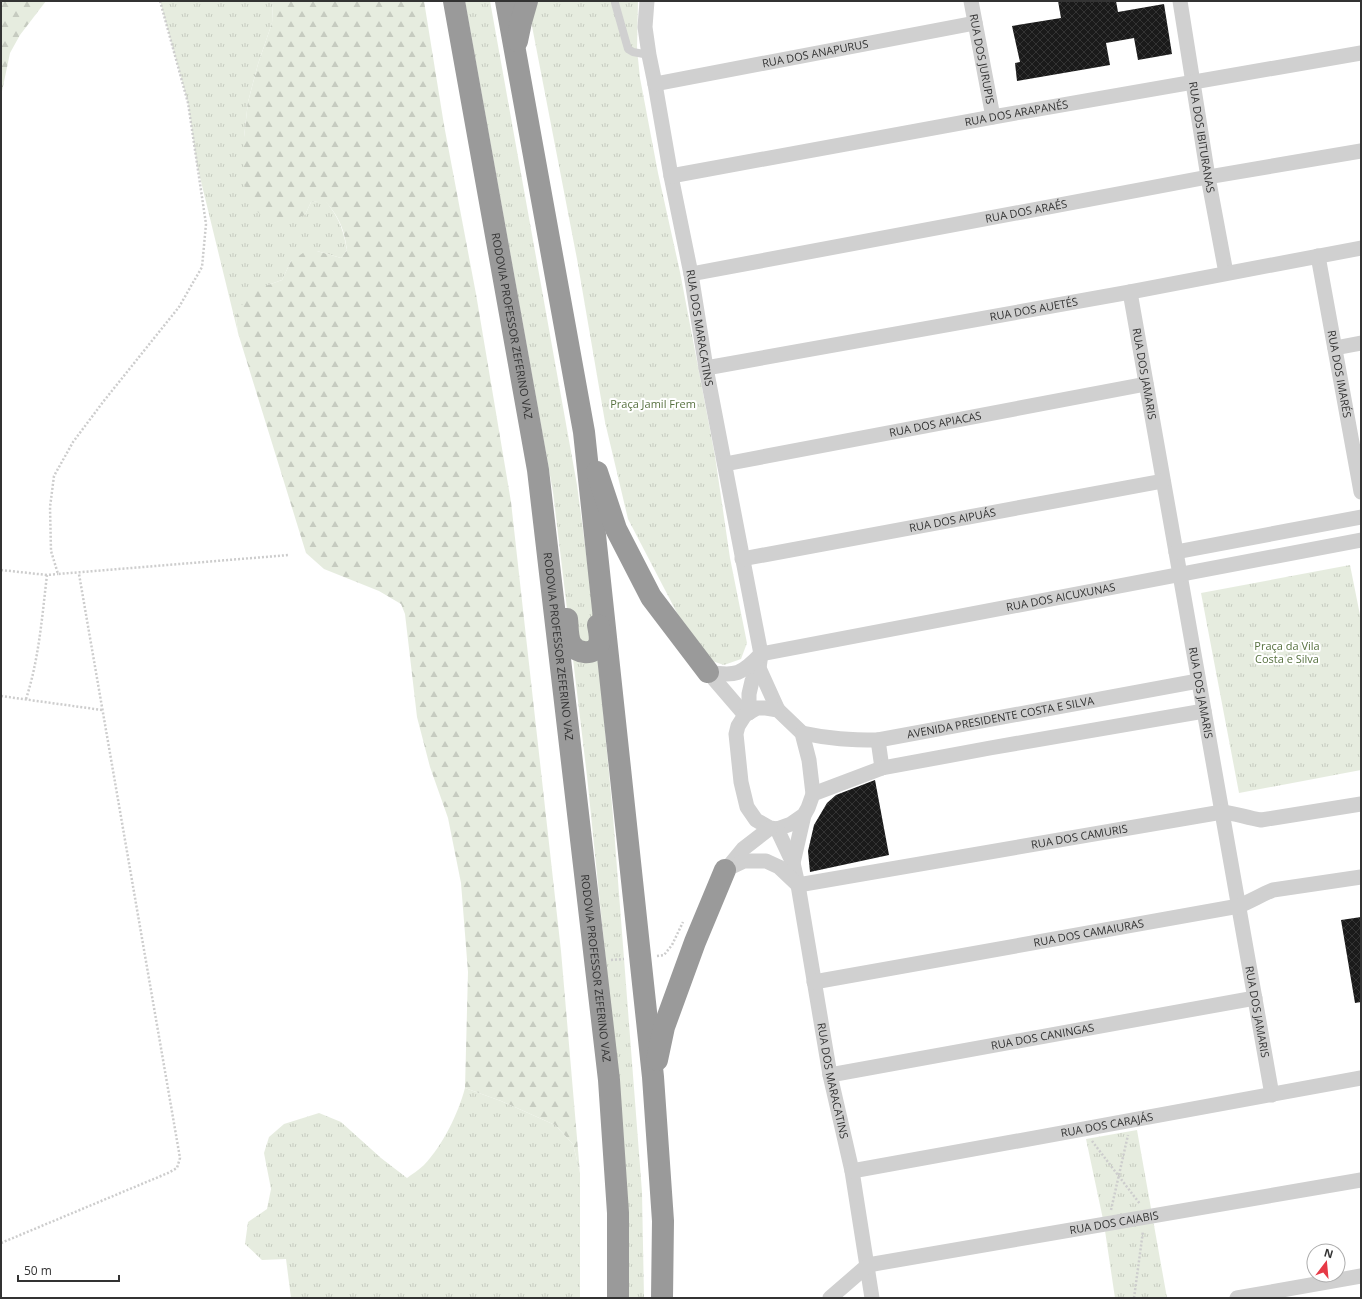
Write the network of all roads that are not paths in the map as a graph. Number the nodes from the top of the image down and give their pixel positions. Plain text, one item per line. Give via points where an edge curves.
1 (454, 1) edge
2 (506, 1) edge
3 (527, 1) edge
4 (647, 1) edge
5 (971, 1) edge
6 (1180, 1) edge
7 (615, 3) dead end
8 (975, 23) junction
9 (516, 50) junction
10 (1361, 53) edge
11 (649, 55) junction
12 (1194, 82) junction
13 (655, 84) junction
14 (993, 117) junction
15 (1361, 151) edge
16 (671, 176) junction
17 (1208, 178) junction
18 (539, 180) junction
19 (495, 229) junction
20 (1361, 248) edge
21 (1318, 256) junction
22 (1226, 273) junction
23 (691, 274) junction
24 (1130, 292) junction
25 (1361, 343) edge
26 (1335, 348) junction
27 (706, 368) junction
28 (1146, 384) junction
29 (584, 432) junction
30 (1357, 448) edge
31 (725, 464) junction
32 (1163, 481) junction
33 (1361, 492) edge
34 (1361, 517) edge
35 (1361, 540) edge
36 (1176, 552) junction
37 (742, 559) junction
38 (1180, 574) junction
39 (760, 661) junction
40 (708, 672) junction
41 (1198, 681) junction
42 (778, 710) junction
43 (1204, 711) junction
44 (747, 714) junction
45 (802, 733) junction
46 (878, 740) junction
47 (882, 768) junction
48 (813, 794) junction
49 (1361, 804) edge
50 (1222, 812) junction
51 (804, 815) junction
52 (773, 829) junction
53 (793, 863) junction
54 (726, 870) junction
55 (1361, 877) edge
56 (798, 885) junction
57 (1239, 906) junction
58 (814, 982) junction
59 (1255, 998) junction
60 (830, 1074) junction
61 (653, 1077) junction
62 (1361, 1078) edge
63 (1272, 1094) junction
64 (852, 1171) junction
65 (1361, 1180) edge
66 (868, 1265) junction
67 (1361, 1276) edge
68 (618, 1298) edge
69 (662, 1298) edge
70 (830, 1298) edge
71 (872, 1298) edge
72 (1237, 1298) edge

1 - 19 highway, RODOVIA PROFESSOR ZEFERINO VAZ
2 - 9 highway
3 - 9 highway
4 - 11 street, RUA DOS MARACATINS via 645,27
5 - 8 street, RUA DOS JURUPIS
6 - 12 street, RUA DOS IBITURANAS
7 - 11 lane via 628,49
8 - 13 street, RUA DOS ANAPURUS
8 - 14 street, RUA DOS JURUPIS
9 - 18 highway
10 - 12 street, RUA DOS ARAPANÉS
11 - 13 street, RUA DOS MARACATINS
12 - 14 street, RUA DOS ARAPANÉS
12 - 17 street, RUA DOS IBITURANAS
13 - 16 street, RUA DOS MARACATINS
14 - 16 street, RUA DOS ARAPANÉS
15 - 17 street, RUA DOS ARAÉS
16 - 23 street, RUA DOS MARACATINS
17 - 22 street, RUA DOS IBITURANAS
17 - 23 street, RUA DOS ARAÉS
18 - 19 highway via 539,236 573,419 594,581 600,640 596,649 591,652 585,653 575,649 570,642 546,477 505,250
18 - 29 highway
19 - 68 highway, RODOVIA PROFESSOR ZEFERINO VAZ via 538,470 609,1080 618,1213
20 - 21 street, RUA DOS AUETÉS
21 - 22 street, RUA DOS AUETÉS
21 - 26 street, RUA DOS IMARÉS
22 - 24 street, RUA DOS AUETÉS
23 - 27 street, RUA DOS MARACATINS
24 - 27 street, RUA DOS AUETÉS
24 - 28 street, RUA DOS JAMARIS
25 - 26 street
26 - 30 street, RUA DOS IMARÉS
27 - 31 street, RUA DOS MARACATINS
28 - 31 street, RUA DOS APIACAS
28 - 32 street, RUA DOS JAMARIS
29 - 40 highway via 616,529 651,598
29 - 61 highway
30 - 33 street, RUA DOS IMARÉS
31 - 37 street, RUA DOS MARACATINS
32 - 36 street, RUA DOS JAMARIS
32 - 37 street, RUA DOS AIPUÁS
34 - 36 street
35 - 38 street, RUA DOS AICUXUNAS
36 - 38 street, RUA DOS JAMARIS
37 - 39 street, RUA DOS MARACATINS
38 - 39 street, RUA DOS AICUXUNAS
38 - 41 street, RUA DOS JAMARIS
39 - 40 street via 738,673 725,675
39 - 42 street, RUA DOS MARACATINS
39 - 44 street via 752,681
40 - 44 street
41 - 43 street, RUA DOS JAMARIS
41 - 46 street, AVENIDA PRESIDENTE COSTA E SILVA
42 - 44 street via 758,708
42 - 45 street
43 - 47 street
43 - 50 street, RUA DOS JAMARIS
44 - 52 street via 738,726 736,734 741,782 747,807 756,820
45 - 46 street, AVENIDA PRESIDENTE COSTA E SILVA via 825,738
45 - 48 street via 809,760
46 - 47 street
47 - 48 street
48 - 51 street
49 - 50 street, RUA DOS CAMURIS via 1261,820
50 - 56 street, RUA DOS CAMURIS
50 - 57 street, RUA DOS JAMARIS
51 - 52 street via 792,824
51 - 53 street, RUA DOS MARACATINS
52 - 53 street, RUA DOS MARACATINS
52 - 54 street via 743,849
53 - 56 street, RUA DOS MARACATINS
54 - 56 street via 744,861 766,861 779,867
54 - 61 highway via 695,942 664,1026
55 - 57 street, RUA DOS CAMAIURAS via 1273,890
56 - 58 street, RUA DOS MARACATINS
57 - 58 street, RUA DOS CAMAIURAS
57 - 59 street, RUA DOS JAMARIS
58 - 60 street, RUA DOS MARACATINS
59 - 60 street, RUA DOS CANINGAS
59 - 63 street, RUA DOS JAMARIS
60 - 64 street, RUA DOS MARACATINS
61 - 69 highway via 663,1221
62 - 63 street, RUA DOS CARAJÁS
63 - 64 street, RUA DOS CARAJÁS
64 - 66 street, RUA DOS MARACATINS
65 - 66 street, RUA DOS CAIABIS
66 - 70 street
66 - 71 street, RUA DOS MARACATINS
67 - 72 street

